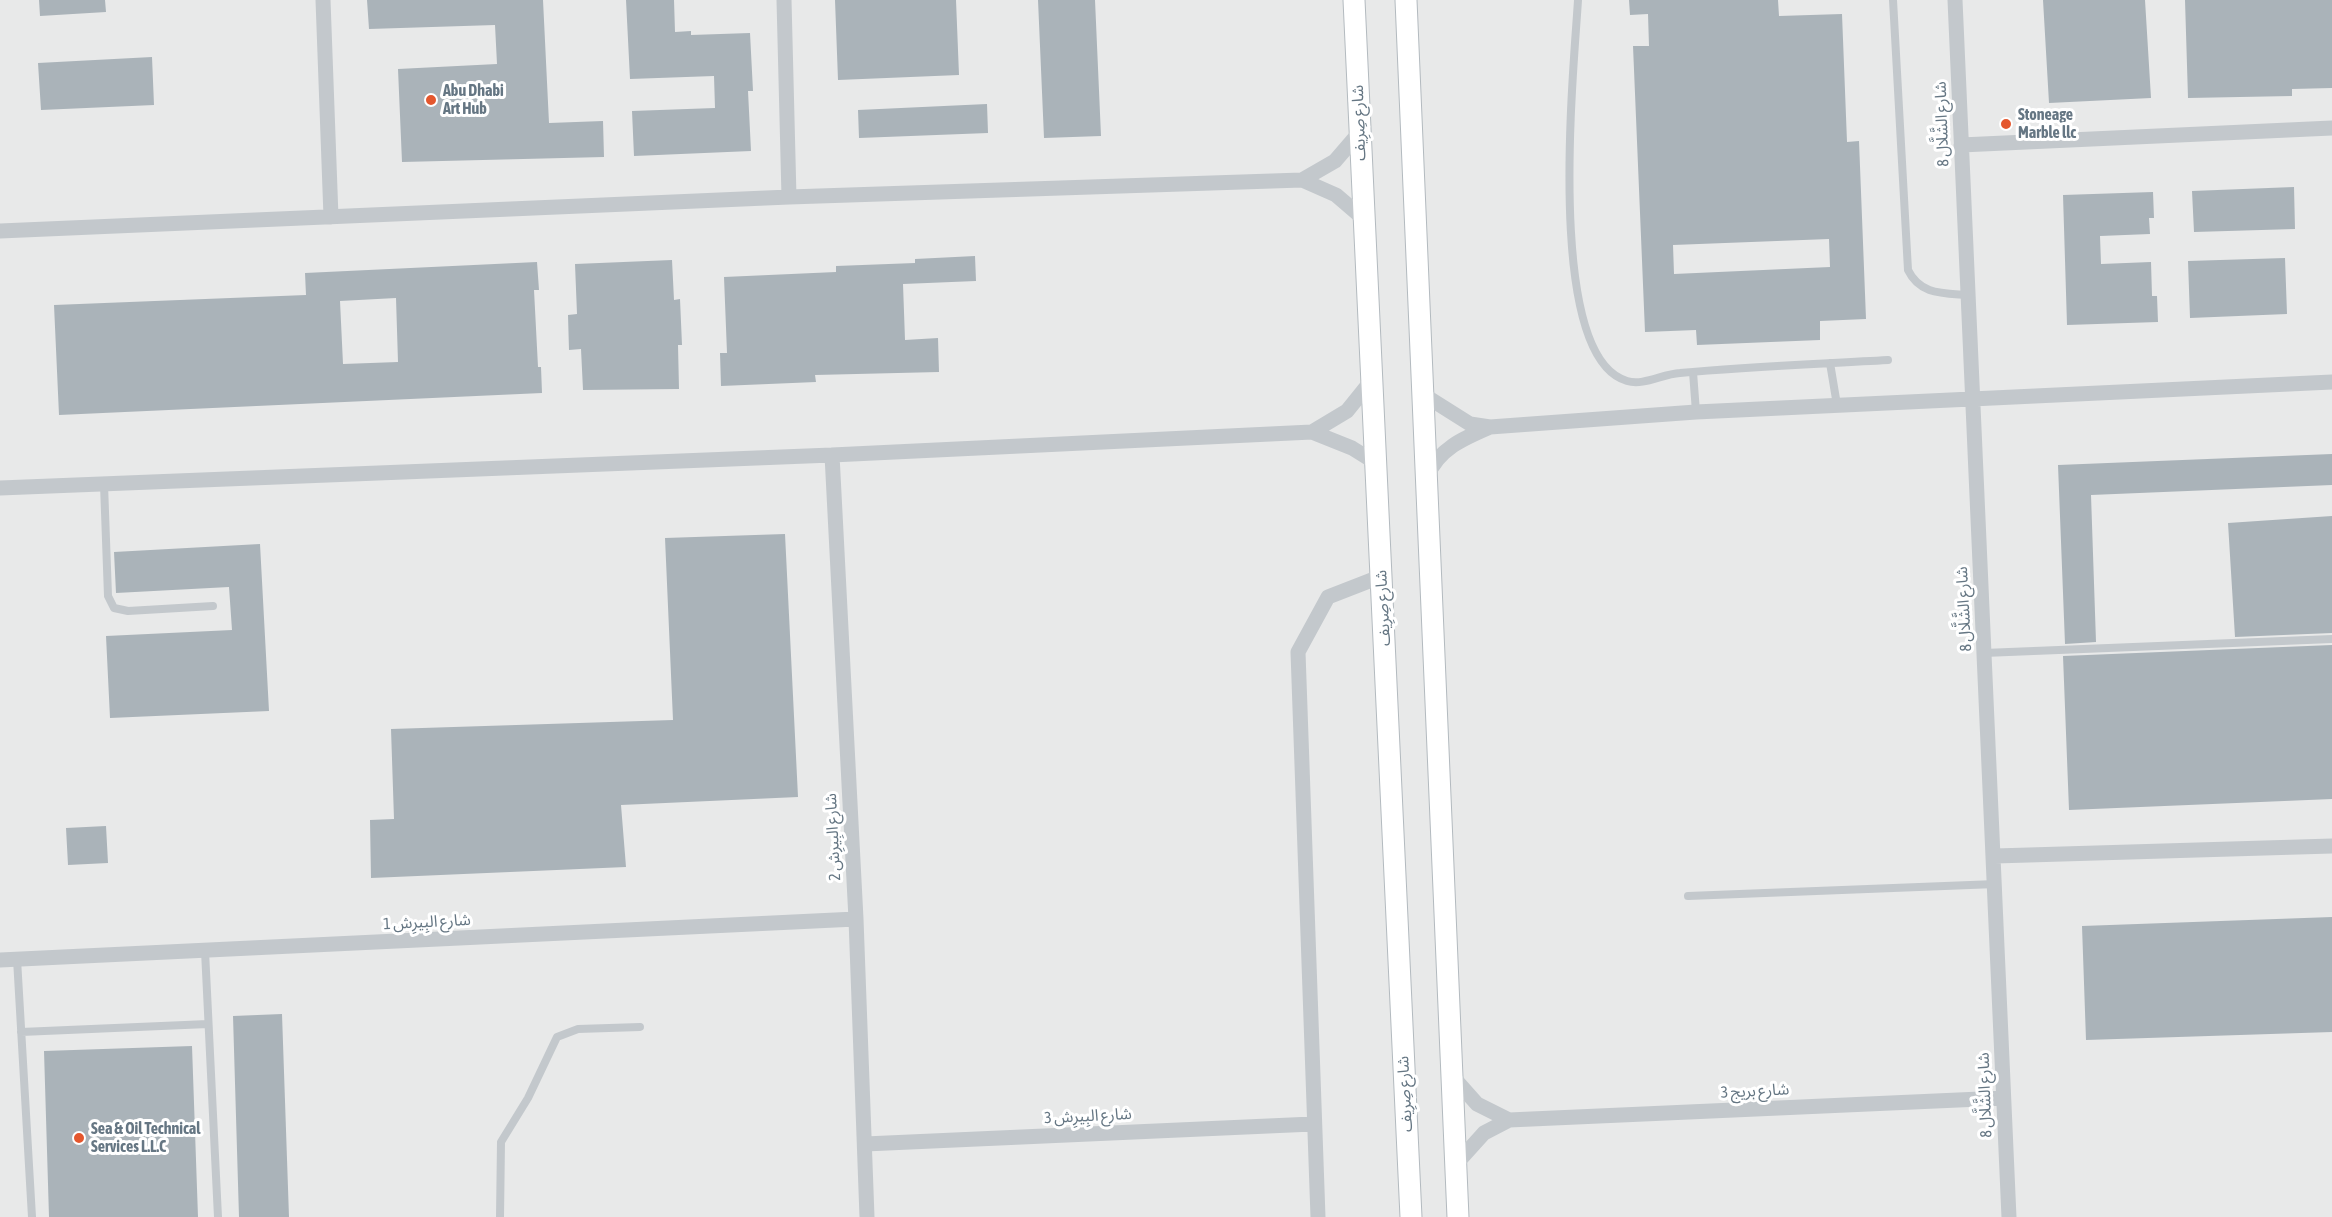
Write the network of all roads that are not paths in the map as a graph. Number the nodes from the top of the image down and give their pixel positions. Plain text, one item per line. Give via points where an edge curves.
1 (323, 0) edge
2 (784, 0) edge
3 (1354, 0) edge
4 (1406, 0) edge
5 (1578, 0) edge
6 (1893, 0) edge
7 (1955, 0) edge
8 (2332, 128) edge
9 (1360, 132) junction
10 (1961, 145) junction
11 (1302, 180) junction
12 (789, 197) junction
13 (331, 217) junction
14 (1364, 219) junction
15 (0, 231) edge
16 (1968, 295) junction
17 (1888, 360) dead end
18 (1830, 363) junction
19 (1694, 372) junction
20 (1372, 380) junction
21 (2332, 382) edge
22 (1424, 395) junction
23 (1972, 399) junction
24 (1837, 405) junction
25 (1696, 412) junction
26 (1490, 428) junction
27 (1312, 432) junction
28 (832, 454) junction
29 (1376, 463) junction
30 (1428, 477) junction
31 (104, 484) junction
32 (0, 488) edge
33 (1382, 576) junction
34 (213, 606) dead end
35 (2332, 639) edge
36 (1984, 653) junction
37 (2332, 846) edge
38 (1995, 856) junction
39 (1995, 884) junction
40 (1688, 896) dead end
41 (856, 919) junction
42 (205, 951) junction
43 (17, 959) junction
44 (0, 960) edge
45 (208, 1024) junction
46 (640, 1027) dead end
47 (21, 1032) junction
48 (1453, 1077) junction
49 (2003, 1098) junction
50 (1509, 1120) junction
51 (1313, 1124) junction
52 (865, 1144) junction
53 (1456, 1164) junction
54 (32, 1217) edge
55 (218, 1217) edge
56 (500, 1217) edge
57 (867, 1217) edge
58 (1318, 1217) edge
59 (1411, 1217) edge
60 (1458, 1217) edge
61 (2009, 1217) edge

1 - 13 street
2 - 12 street
3 - 9 main road, شارع صِرِيف
4 - 22 main road
5 - 19 lane via 1568,213 1574,270 1586,325 1607,368 1621,379 1640,382
6 - 16 lane via 1908,270 1926,290
7 - 10 street, شارع الشَّلَّال 8
8 - 10 street
9 - 11 street via 1335,161
9 - 14 main road, شارع صِرِيف
10 - 16 street, شارع الشَّلَّال 8
11 - 12 street
11 - 14 street via 1336,195
12 - 13 street
13 - 15 street
14 - 20 main road, شارع صِرِيف
16 - 23 street, شارع الشَّلَّال 8
17 - 18 lane
18 - 19 lane
18 - 24 lane
19 - 25 lane
20 - 27 street via 1347,411
20 - 29 main road, شارع صِرِيف
21 - 23 street
22 - 26 street via 1470,424
22 - 30 main road
23 - 24 street
23 - 36 street, شارع الشَّلَّال 8
24 - 25 street
25 - 26 street
26 - 30 street via 1447,450 1432,464
27 - 28 street
27 - 29 street via 1346,444
28 - 31 street
28 - 41 street, شارع البِيرِش 2
29 - 33 main road, شارع صِرِيف
30 - 48 main road
31 - 32 street
31 - 34 lane via 108,596 114,608 128,612
33 - 51 street via 1328,597 1298,652
33 - 59 main road, شارع صِرِيف
35 - 36 lane
36 - 38 street, شارع الشَّلَّال 8
37 - 38 street
38 - 39 street, شارع الشَّلَّال 8
39 - 40 lane
39 - 49 street, شارع الشَّلَّال 8
41 - 42 street, شارع البِيرِش 1
41 - 52 street, شارع البِيرِش 2
42 - 43 street, شارع البِيرِش 1
42 - 45 lane
43 - 44 street, شارع البِيرِش 1
43 - 47 lane
45 - 47 lane
45 - 55 lane
46 - 56 lane via 579,1029 557,1037 528,1098 501,1142
47 - 54 lane
48 - 50 street, شارع بريج 3 via 1477,1104
48 - 53 main road
49 - 50 street, شارع بريج 3
49 - 61 street, شارع الشَّلَّال 8
50 - 53 street, شارع بريج 3 via 1484,1133
51 - 52 street, شارع البِيرِش 3
51 - 58 street
52 - 57 street, شارع البِيرِش 2
53 - 60 main road

